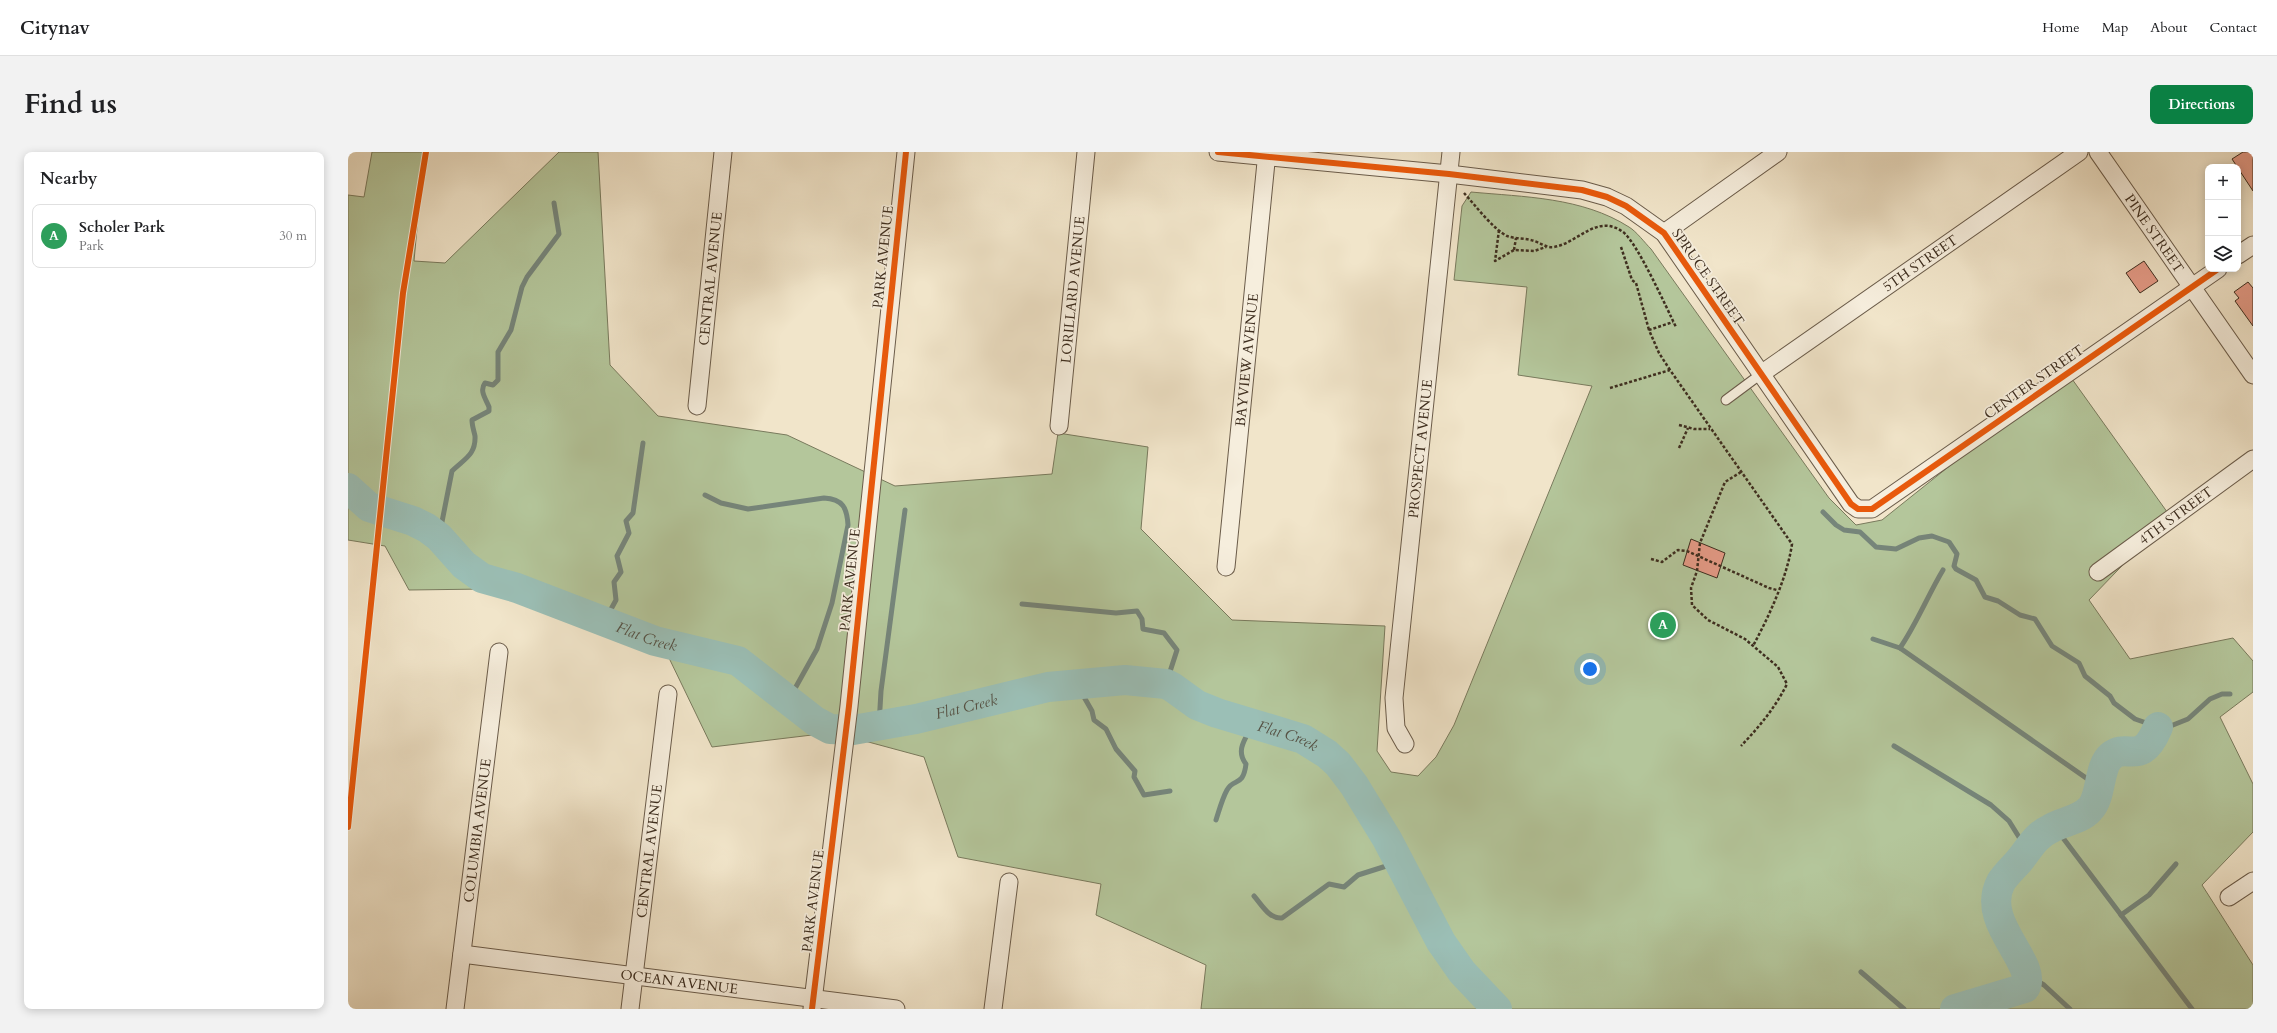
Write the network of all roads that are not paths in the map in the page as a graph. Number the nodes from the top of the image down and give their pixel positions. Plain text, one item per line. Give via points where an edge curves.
1 (723, 152) edge
2 (906, 152) edge
3 (1086, 152) edge
4 (1218, 152) edge
5 (1451, 152) edge
6 (1778, 152) edge
7 (2079, 152) edge
8 (2098, 152) edge
9 (1267, 154) edge
10 (1449, 174) junction
11 (1664, 233) junction
12 (2253, 245) edge
13 (2241, 253) edge
14 (2214, 272) edge
15 (2192, 287) junction
16 (1761, 374) junction
17 (2253, 374) edge
18 (1726, 400) dead end
19 (697, 406) dead end
20 (1059, 426) dead end
21 (2253, 459) edge
22 (1863, 510) joint
23 (1226, 568) dead end
24 (2098, 572) dead end
25 (499, 652) dead end
26 (668, 694) dead end
27 (1405, 744) dead end
28 (2253, 881) edge
29 (1009, 882) dead end
30 (2229, 897) dead end
31 (462, 954) junction
32 (634, 975) junction
33 (813, 1004) edge
34 (455, 1009) edge
35 (630, 1009) edge
36 (896, 1009) edge
37 (994, 1009) edge

1 - 19 street, CENTRAL AVENUE
2 - 33 street, PARK AVENUE via 849,706
3 - 20 street, LORILLARD AVENUE
4 - 9 street, SPRUCE STREET
5 - 10 street, PROSPECT AVENUE
6 - 11 street
7 - 16 street, 5TH STREET
8 - 15 street, PINE STREET
9 - 10 street, SPRUCE STREET
9 - 23 street, BAYVIEW AVENUE
10 - 11 street, SPRUCE STREET via 1582,190 1626,206
10 - 27 street, PROSPECT AVENUE via 1394,698 1396,728
11 - 16 street, SPRUCE STREET
12 - 13 street
14 - 15 street, CENTER STREET
15 - 17 street, PINE STREET
15 - 22 street, CENTER STREET via 1872,509
16 - 18 lane
16 - 22 street, SPRUCE STREET via 1851,504
21 - 24 street, 4TH STREET
25 - 31 street, COLUMBIA AVENUE
26 - 32 street, CENTRAL AVENUE
28 - 30 street
29 - 37 street
31 - 32 street, OCEAN AVENUE
31 - 34 street, COLUMBIA AVENUE
32 - 33 street, OCEAN AVENUE
32 - 35 street, CENTRAL AVENUE
33 - 36 street, OCEAN AVENUE

